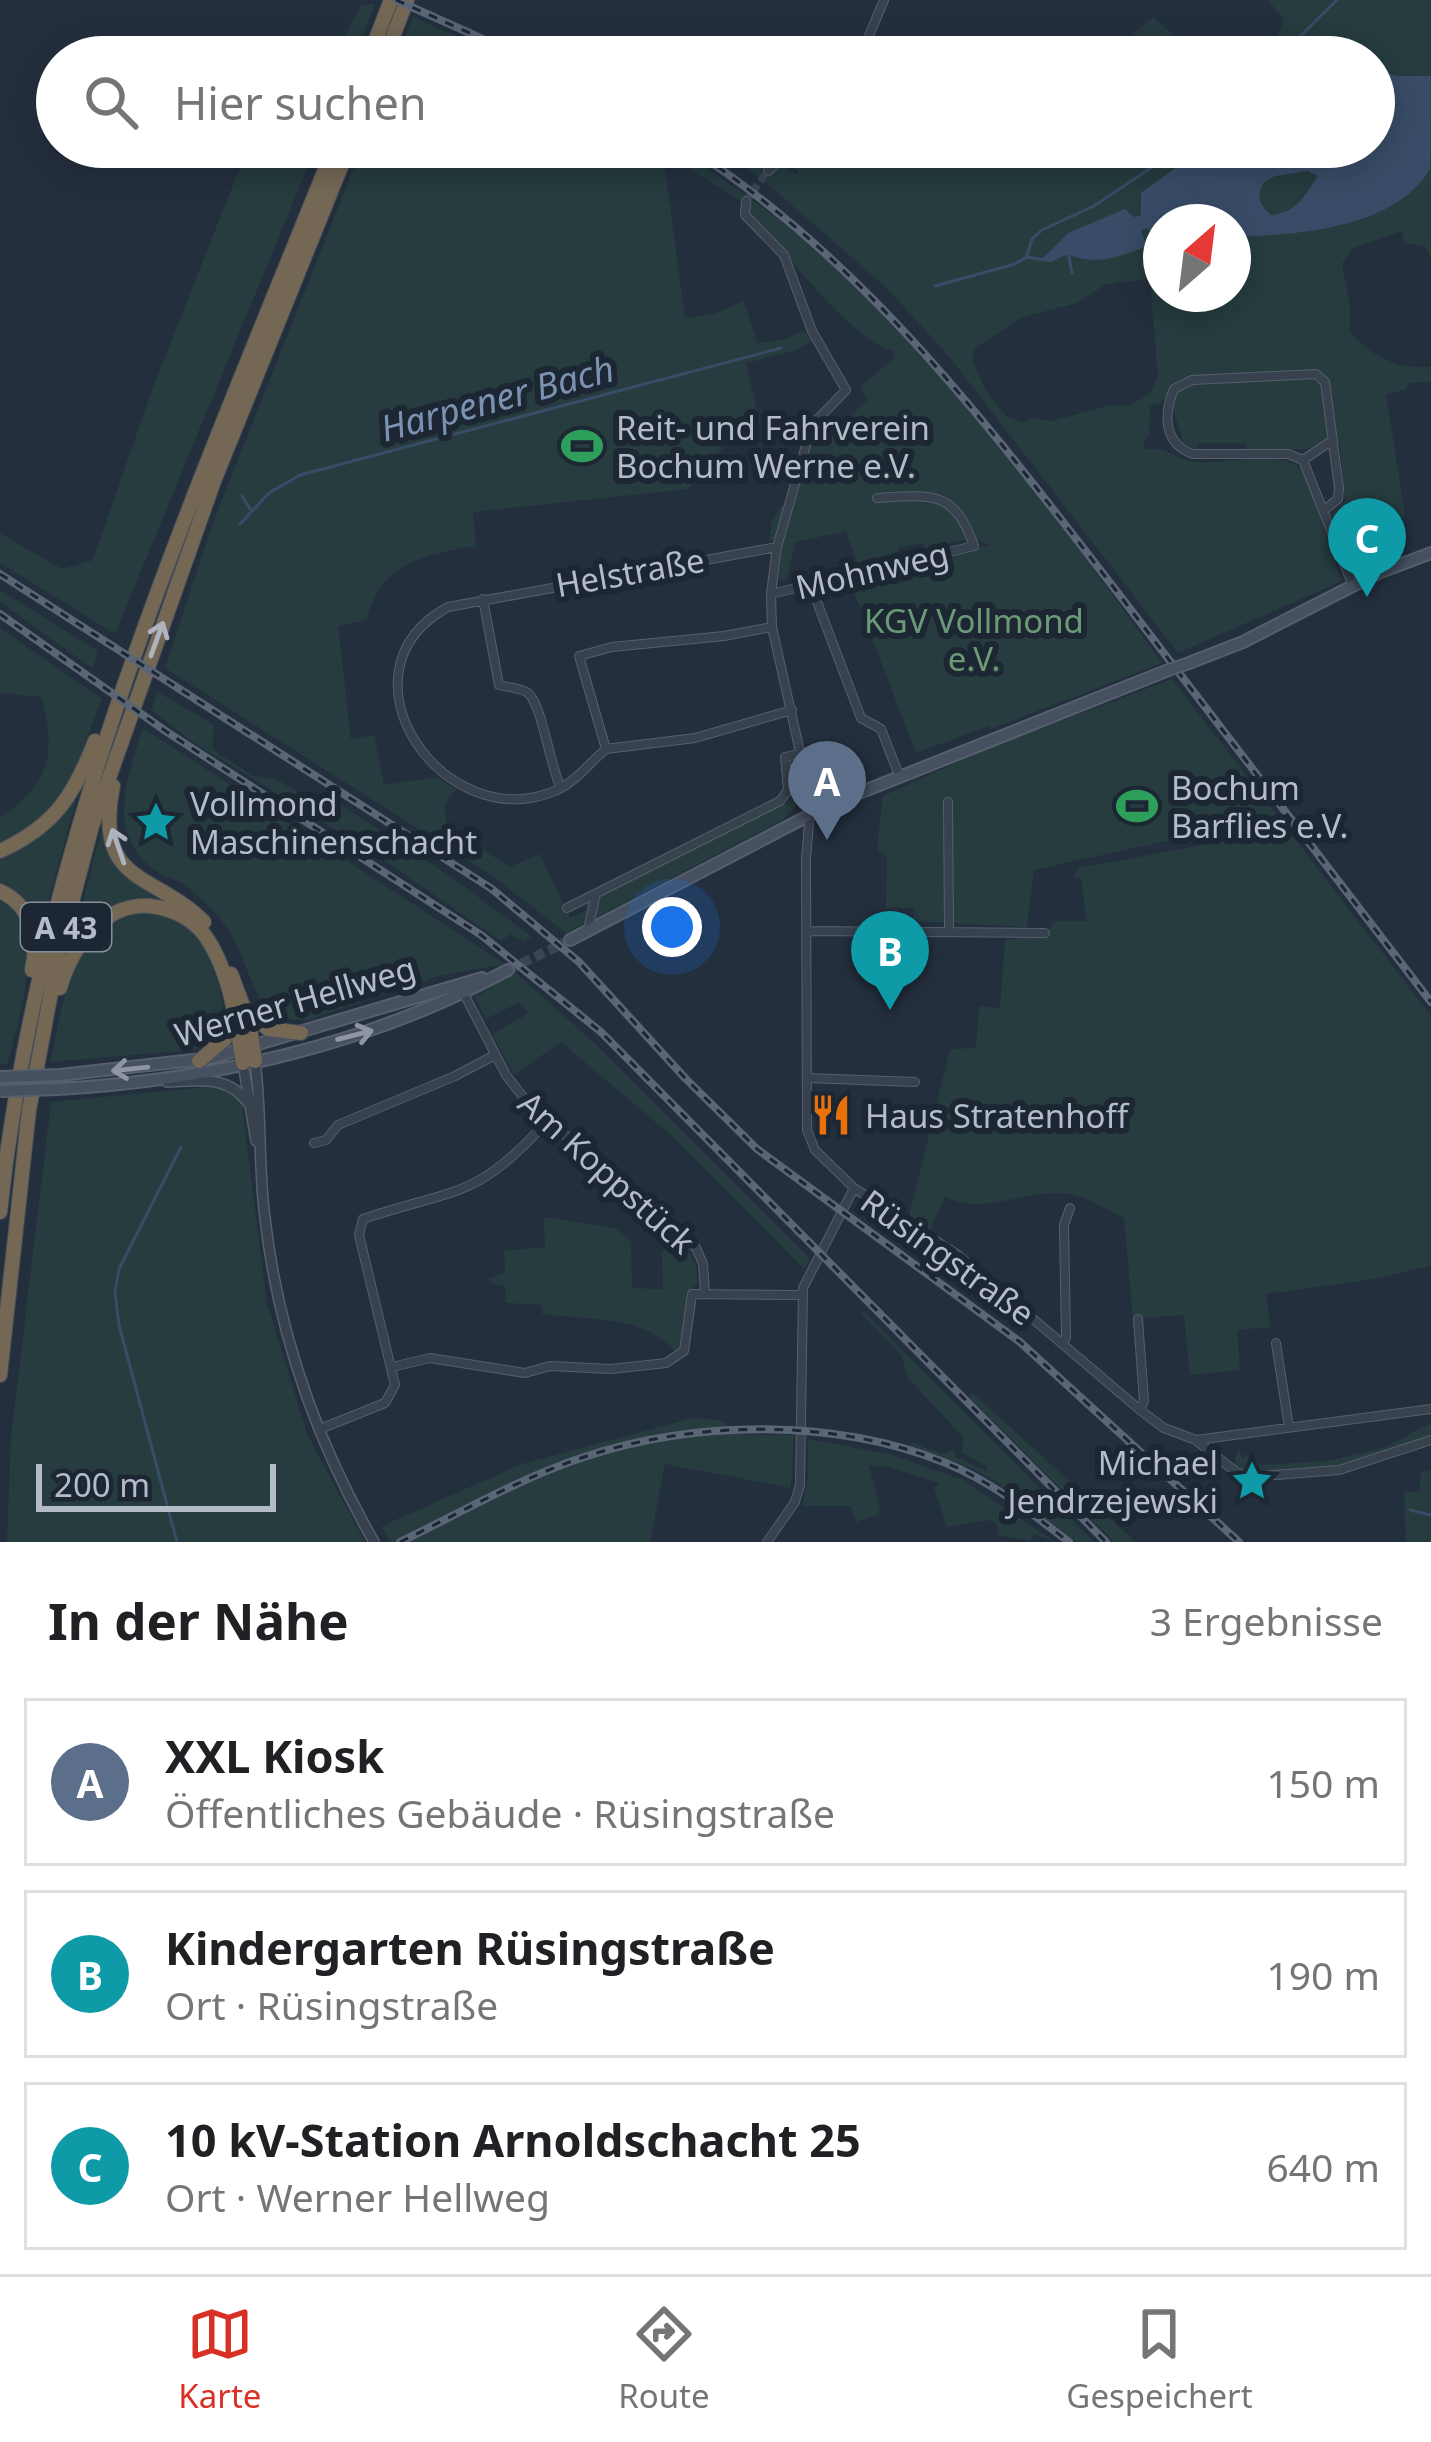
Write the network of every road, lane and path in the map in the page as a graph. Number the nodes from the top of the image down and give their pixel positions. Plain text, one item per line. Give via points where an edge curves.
1 (391, 0) edge
2 (407, 0) edge
3 (884, 0) edge
4 (377, 36) edge
5 (393, 36) edge
6 (869, 36) edge
7 (326, 168) edge
8 (341, 168) edge
9 (771, 168) edge
10 (768, 171) tunnel mouth
11 (744, 205) dead end
12 (1333, 440) junction
13 (1303, 460) junction
14 (877, 498) dead end
15 (1323, 511) junction
16 (777, 547) junction
17 (1431, 553) edge
18 (811, 586) junction
19 (1353, 586) junction
20 (771, 594) junction
21 (483, 599) junction
22 (772, 627) junction
23 (124, 676) junction
24 (792, 710) junction
25 (118, 749) junction
26 (606, 749) junction
27 (802, 753) junction
28 (899, 775) junction
29 (561, 788) junction
30 (948, 802) dead end
31 (809, 814) junction
32 (0, 851) edge
33 (0, 892) edge
34 (596, 896) junction
35 (567, 908) dead end
36 (949, 930) junction
37 (588, 931) junction
38 (807, 932) junction
39 (1045, 933) dead end
40 (570, 940) tunnel mouth
41 (462, 988) junction
42 (237, 1005) junction
43 (28, 1034) junction
44 (301, 1034) junction
45 (248, 1055) junction
46 (495, 1055) junction
47 (200, 1060) junction
48 (0, 1077) edge
49 (807, 1078) junction
50 (154, 1081) junction
51 (915, 1082) dead end
52 (0, 1091) edge
53 (248, 1103) junction
54 (29, 1110) junction
55 (547, 1121) junction
56 (314, 1143) dead end
57 (257, 1146) junction
58 (854, 1188) junction
59 (1070, 1208) dead end
60 (0, 1212) edge
61 (701, 1294) junction
62 (802, 1295) junction
63 (1138, 1319) dead end
64 (1062, 1343) junction
65 (1276, 1343) dead end
66 (392, 1367) junction
67 (0, 1376) edge
68 (1431, 1409) edge
69 (1140, 1411) junction
70 (1289, 1427) junction
71 (320, 1430) junction
72 (1196, 1440) junction
73 (1431, 1440) edge
74 (374, 1542) edge
75 (767, 1542) edge

1 - 4 highway
2 - 5 highway
3 - 6 street
7 - 23 highway, A 43
25 -> 8 highway, A 43 via 214,481
9 - 10 street
11 - 16 street, Rüsingstraße via 790,265 812,331 846,390 808,438
12 - 13 street
12 - 13 street via 1325,382 1316,374 1192,380 1174,389 1168,426 1181,449
12 - 15 street via 1339,494
13 - 15 street
14 - 18 street, Mohnweg via 949,503 979,545
15 - 19 street
16 - 20 street, Rüsingstraße
16 - 21 street, Helstraße
17 - 19 main road
18 - 20 street, Mohnweg
18 - 28 street via 861,718 881,729
19 - 28 main road, bridge via 1243,642
20 - 22 street, Rüsingstraße
21 - 29 street via 499,685 535,702
21 - 29 street, Helstraße via 448,607 409,640 398,676 406,725 428,762 469,789 528,798
22 - 24 street, Rüsingstraße
22 - 26 street via 579,656
23 - 32 highway via 67,803
23 - 43 highway, A 43
24 - 26 street via 695,738
24 - 27 street, Rüsingstraße
42 -> 25 highway via 205,923 121,860 110,807
25 - 54 highway, A 43 via 58,955
26 - 29 street
27 - 31 street, Rüsingstraße
27 - 34 street via 785,757 788,790 780,801
28 - 31 main road
30 - 36 street
31 - 37 main road
31 - 38 street, Rüsingstraße
33 - 43 highway via 24,910 35,940
34 - 35 street
34 - 37 street
36 - 38 street
36 - 39 street
37 - 40 main road
38 - 49 street, Rüsingstraße
41 - 44 main road, Werner Hellweg
45 -> 41 main road, Werner Hellweg via 380,1029
41 - 46 street, Am Koppstück
42 - 44 highway via 264,1027
42 - 45 highway
42 - 47 highway via 225,1039
42 - 54 highway via 212,948 188,920 149,906 112,914 68,965
43 - 60 highway, A 43
44 - 45 main road, Werner Hellweg
45 - 47 main road, Werner Hellweg
45 - 50 main road, Werner Hellweg
45 - 53 street
45 - 57 street
46 - 55 street, Am Koppstück
46 - 56 street
47 -> 48 main road, Werner Hellweg, bridge
49 - 51 street
49 - 58 street, Rüsingstraße via 811,1142
50 - 52 main road, Werner Hellweg, bridge
50 - 53 street, Werner Hellweg via 225,1083
53 - 57 street
54 - 67 highway, A 43
55 - 61 street, Am Koppstück via 696,1248
55 - 66 street via 478,1184 360,1224
57 - 71 street via 282,1321
58 - 62 street
58 - 64 street, Rüsingstraße via 958,1256
59 - 64 street
61 - 62 street, Am Koppstück
61 - 66 street via 692,1294 684,1351 666,1363 525,1373 430,1358
62 - 75 street via 800,1485
63 - 69 street
64 - 69 street, Rüsingstraße
65 - 70 street
66 - 71 street via 386,1403
68 - 70 street
69 - 72 street, Rüsingstraße
70 - 72 street
71 - 74 street
72 - 73 street, Rüsingstraße via 1249,1477 1339,1470

